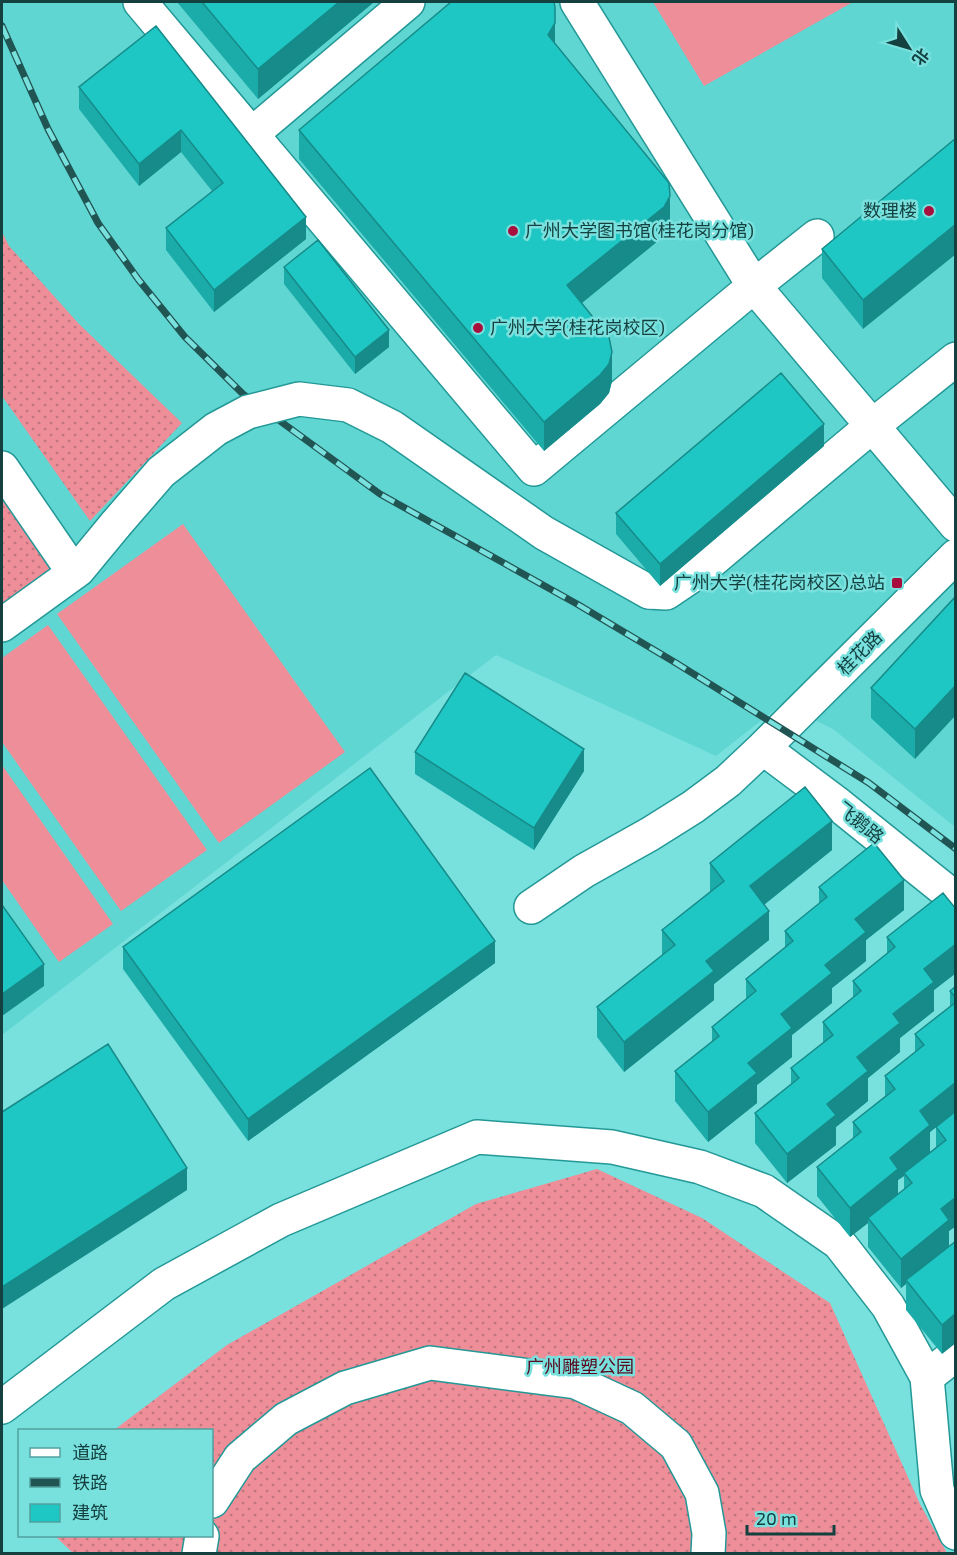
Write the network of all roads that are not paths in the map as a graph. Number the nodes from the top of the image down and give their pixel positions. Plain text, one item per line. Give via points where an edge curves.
1 (140, 2) edge
2 (408, 2) edge
3 (577, 2) edge
4 (252, 134) junction
5 (817, 236) dead end
6 (754, 286) junction
7 (956, 359) edge
8 (872, 426) junction
9 (2, 468) edge
10 (956, 525) edge
11 (956, 556) edge
12 (74, 573) junction
13 (2, 626) edge
14 (763, 748) junction
15 (956, 899) edge
16 (531, 907) dead end
17 (956, 1354) edge
18 (927, 1377) junction
19 (2, 1407) edge
20 (213, 1500) edge
21 (956, 1533) edge
22 (202, 1537) edge
23 (199, 1554) edge
24 (708, 1554) edge

1 - 4 street
2 - 4 street
3 - 6 street
4 - 6 street via 534,469
5 - 6 street
6 - 8 street
7 - 8 street
8 - 10 street
8 - 12 street, bridge via 703,568 666,593 649,592 544,533 392,427 348,405 299,399 248,412 216,429 161,472
9 - 12 street
11 - 14 street, 桂花路
12 - 13 street
14 - 15 street, 飞鹅路
14 - 16 street, 桂花路 via 693,807
17 - 18 street
18 - 19 street via 888,1306 839,1243 764,1191 700,1167 612,1147 477,1137 281,1220 164,1284
18 - 21 street via 937,1490
20 - 24 street via 240,1458 286,1419 345,1388 430,1363 576,1382 632,1408 676,1445 702,1493 709,1533
22 - 23 street

